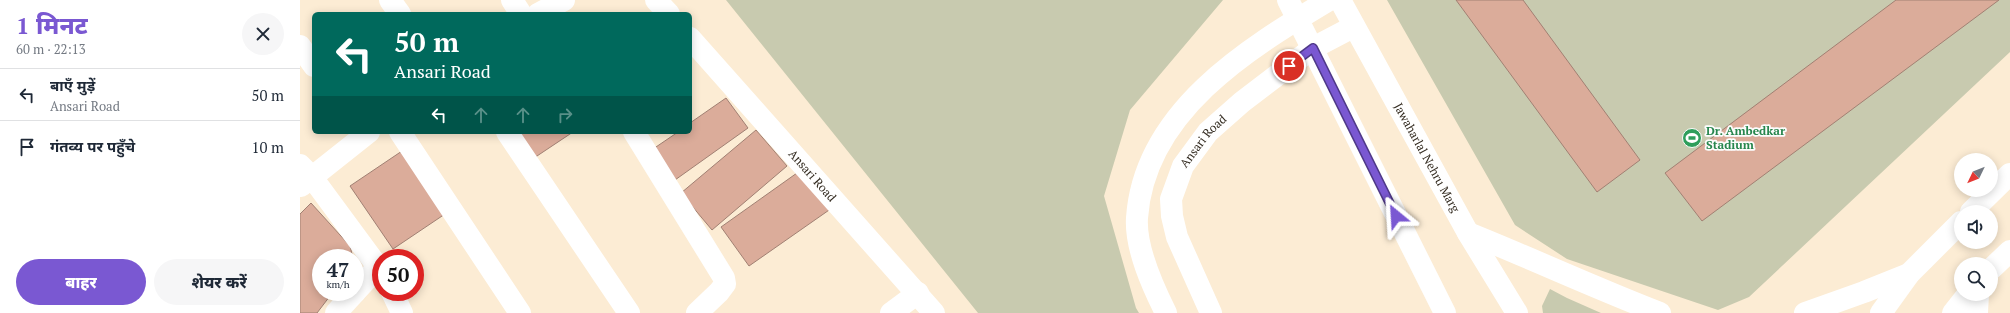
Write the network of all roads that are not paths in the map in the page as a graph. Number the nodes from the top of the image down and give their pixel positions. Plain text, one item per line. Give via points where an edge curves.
1 (390, 0) edge
2 (512, 0) edge
3 (656, 0) edge
4 (1329, 0) edge
5 (1340, 0) edge
6 (1293, 9) edge
7 (399, 12) edge
8 (520, 12) edge
9 (667, 12) edge
10 (1353, 27) junction
11 (692, 40) edge
12 (300, 46) edge
13 (1313, 48) junction
14 (312, 63) edge
15 (364, 134) edge
16 (401, 134) edge
17 (508, 134) edge
18 (635, 134) edge
19 (2010, 174) edge
20 (304, 176) edge
21 (1978, 205) edge
22 (1954, 229) edge
23 (1468, 233) junction
24 (2010, 251) edge
25 (372, 259) edge
26 (1998, 262) edge
27 (1909, 274) junction
28 (372, 276) edge
29 (364, 284) edge
30 (918, 293) junction
31 (347, 301) edge
32 (396, 301) edge
33 (1962, 301) edge
34 (1978, 301) edge
35 (336, 313) edge
36 (402, 313) edge
37 (520, 313) edge
38 (629, 313) edge
39 (697, 313) edge
40 (892, 313) edge
41 (934, 313) edge
42 (1166, 313) edge
43 (1212, 313) edge
44 (1445, 313) edge
45 (1517, 313) edge
46 (1660, 313) edge
47 (1805, 313) edge
48 (1881, 313) edge
49 (1953, 313) edge
50 (1977, 313) edge

1 - 7 street
2 - 8 street
3 - 9 street
4 - 6 street
5 - 10 street, Jawaharlal Nehru Marg
6 - 13 street
6 - 42 street via 1253,49 1208,84 1168,129 1154,154 1142,185 1137,219 1140,249
10 - 13 street, Ansari Road
10 - 23 street, Jawaharlal Nehru Marg
11 - 30 street, Ansari Road
12 - 14 street
13 - 43 street, Ansari Road via 1242,102 1214,127 1183,166 1171,199 1172,216 1177,237
13 - 44 street
15 - 20 street
16 - 37 street
17 - 38 street
18 - 39 street via 724,278 725,284 719,292
19 - 21 street
20 - 25 street
22 - 27 street
23 - 45 street, Jawaharlal Nehru Marg
23 - 46 street
24 - 26 street
27 - 47 street
27 - 48 street
28 - 29 street
30 - 40 street
30 - 41 street, Ansari Road
31 - 35 street
32 - 36 street
33 - 49 street
34 - 50 street

